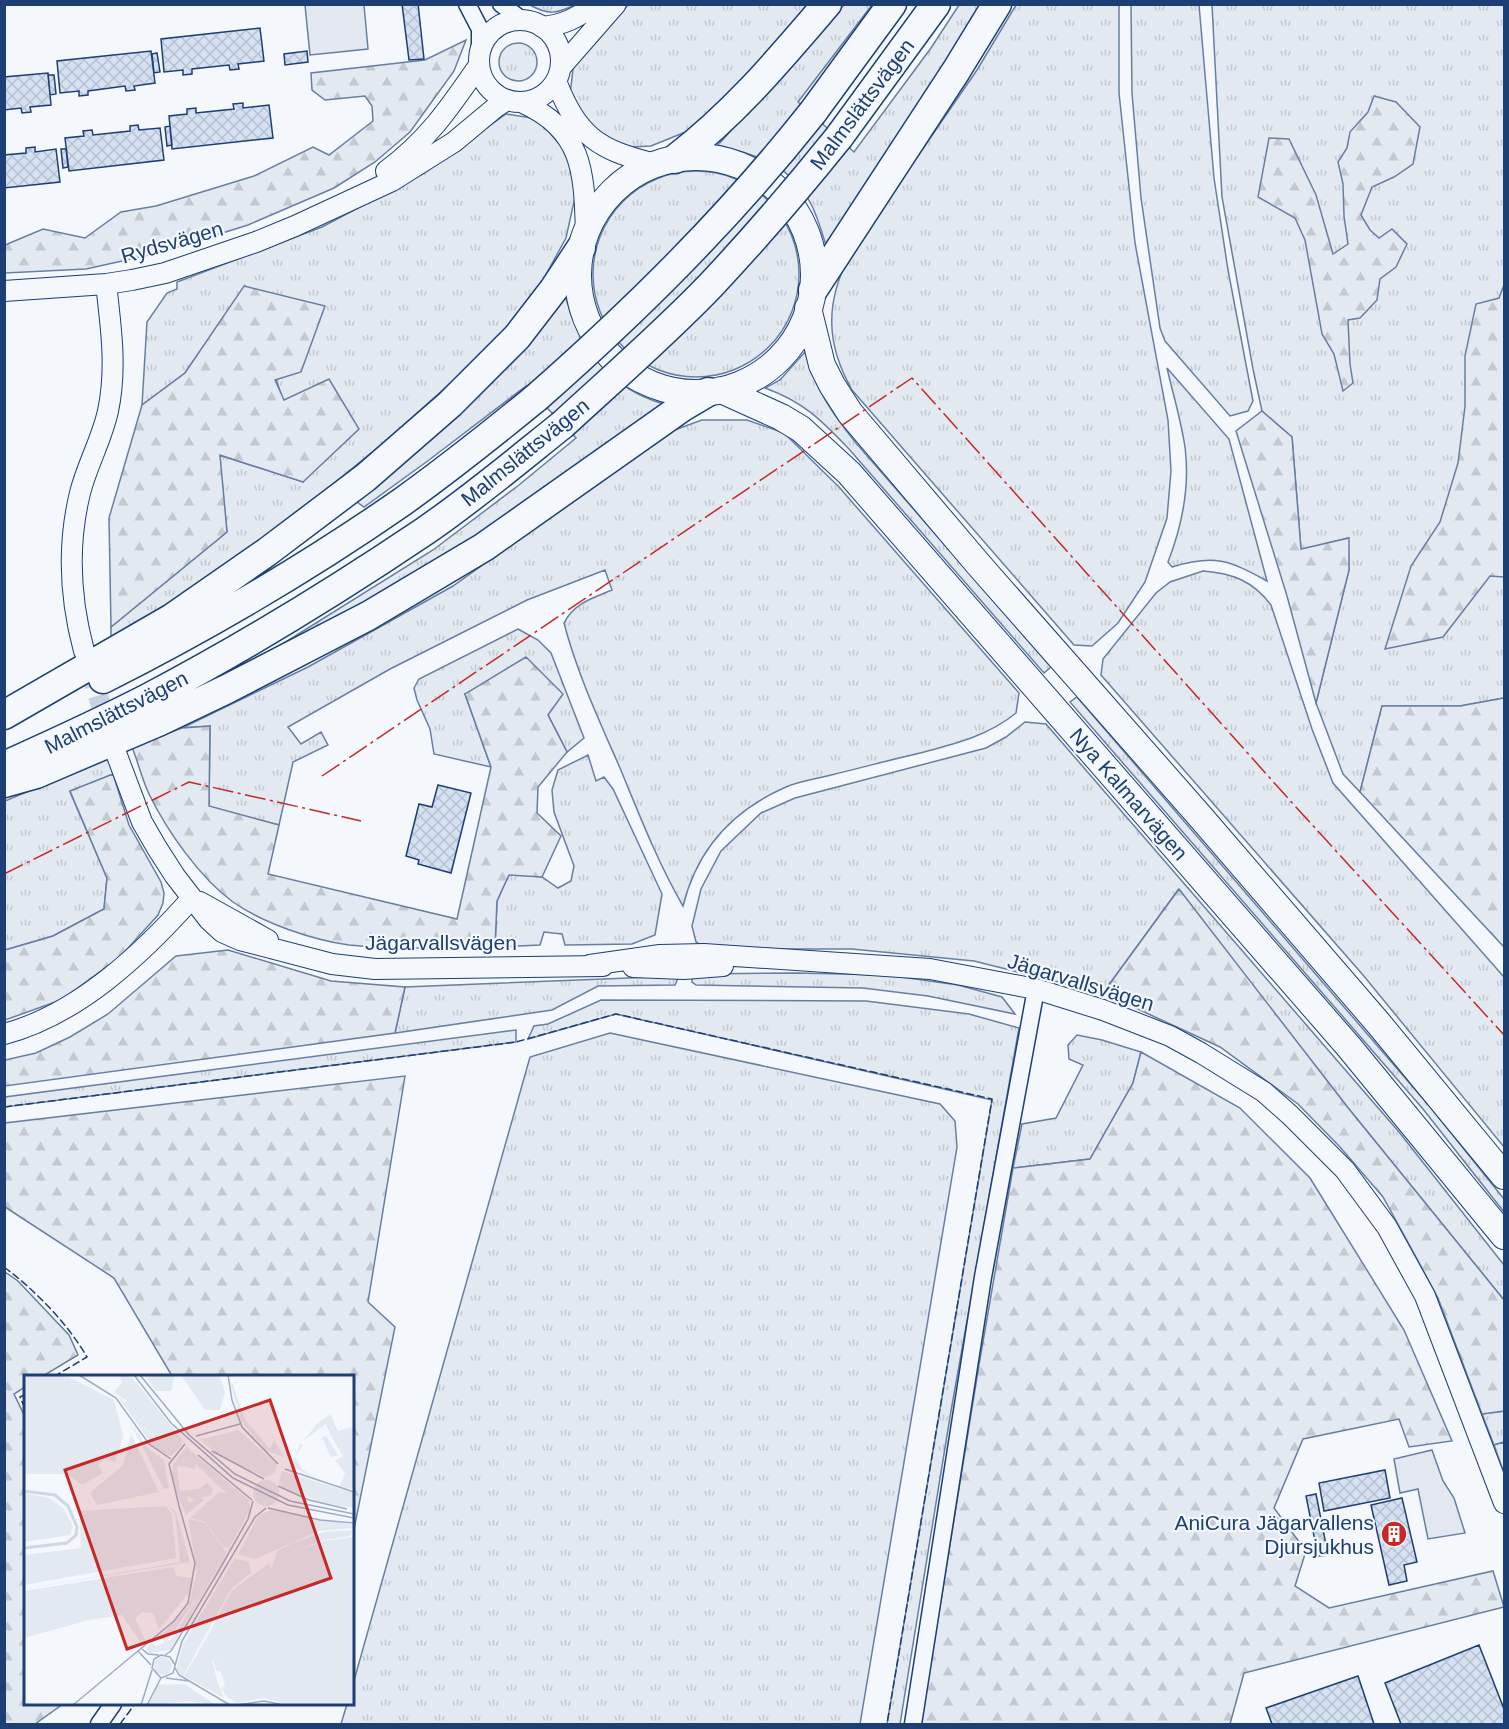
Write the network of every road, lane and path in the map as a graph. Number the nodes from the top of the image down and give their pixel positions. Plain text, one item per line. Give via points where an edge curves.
1 (466, 4) edge
2 (501, 4) edge
3 (595, 4) edge
4 (616, 4) edge
5 (827, 4) edge
6 (892, 4) edge
7 (936, 4) edge
8 (997, 4) edge
9 (522, 20) junction
10 (542, 27) junction
11 (479, 57) junction
12 (558, 74) junction
13 (514, 101) junction
14 (665, 161) junction
15 (343, 203) junction
16 (583, 240) junction
17 (106, 284) junction
18 (4, 291) edge
19 (811, 299) junction
20 (715, 391) junction
21 (84, 651) tunnel mouth
22 (4, 715) edge
23 (4, 726) edge
24 (116, 753) tunnel mouth
25 (4, 766) edge
26 (4, 783) edge
27 (192, 897) junction
28 (1036, 989) junction
29 (4, 1034) edge
30 (1504, 1176) edge
31 (1504, 1236) edge
32 (1504, 1503) edge
33 (112, 1705) edge
34 (99, 1725) edge
35 (914, 1725) edge

1 - 11 street via 480,29
2 - 9 street
3 - 10 street via 570,21
4 - 12 street
5 - 14 highway via 723,120
6 - 23 highway, Malmslättsvägen, bridge via 767,170 680,264 536,399 402,502 300,569 187,635
7 - 25 highway, Malmslättsvägen, bridge via 793,195 710,286 562,425 426,530 326,595 147,698
8 - 19 highway
9 - 10 street
9 - 11 street via 498,26 487,36
10 - 12 street via 560,52
11 - 13 street via 487,86 499,97
11 - 15 street, Rydsvägen via 446,115 426,137
12 - 13 street via 542,96 528,102
12 - 14 street via 569,110 587,135 611,151
13 - 15 street, Rydsvägen via 496,107 454,142 401,176
13 - 16 street via 542,112 573,148 584,180
14 - 16 main road, Nya Kalmarvägen via 633,175 614,190 598,209
14 - 19 main road, Nya Kalmarvägen via 712,158 730,162 777,189 807,236 812,254
15 - 17 street, Rydsvägen via 215,256 165,273
16 - 20 main road, Nya Kalmarvägen via 579,288 590,327 601,345 622,366 648,382 688,392
16 - 22 highway via 554,289 517,337 450,404 365,478 172,618
17 - 18 street, Rydsvägen
17 - 21 street via 113,346 111,392 80,493 71,552 77,625
19 - 20 main road, Nya Kalmarvägen via 796,337 776,361 751,379
19 - 30 main road, Nya Kalmarvägen via 822,365 850,413 1379,1024
20 - 26 highway via 681,408 484,547 368,616 158,722 36,774
20 - 31 main road, Nya Kalmarvägen via 801,429 849,473 1349,1047
24 - 27 street, Jägarvallsvägen via 142,822
27 - 28 street, Jägarvallsvägen via 222,932 240,940 332,964 375,969 590,965 684,969 780,960 828,961 930,969
27 - 29 street via 133,957 86,996
28 - 32 street, Jägarvallsvägen via 1125,1018 1201,1053 1264,1092 1345,1170 1387,1227 1425,1296
28 - 35 street via 983,1277
33 - 34 street

